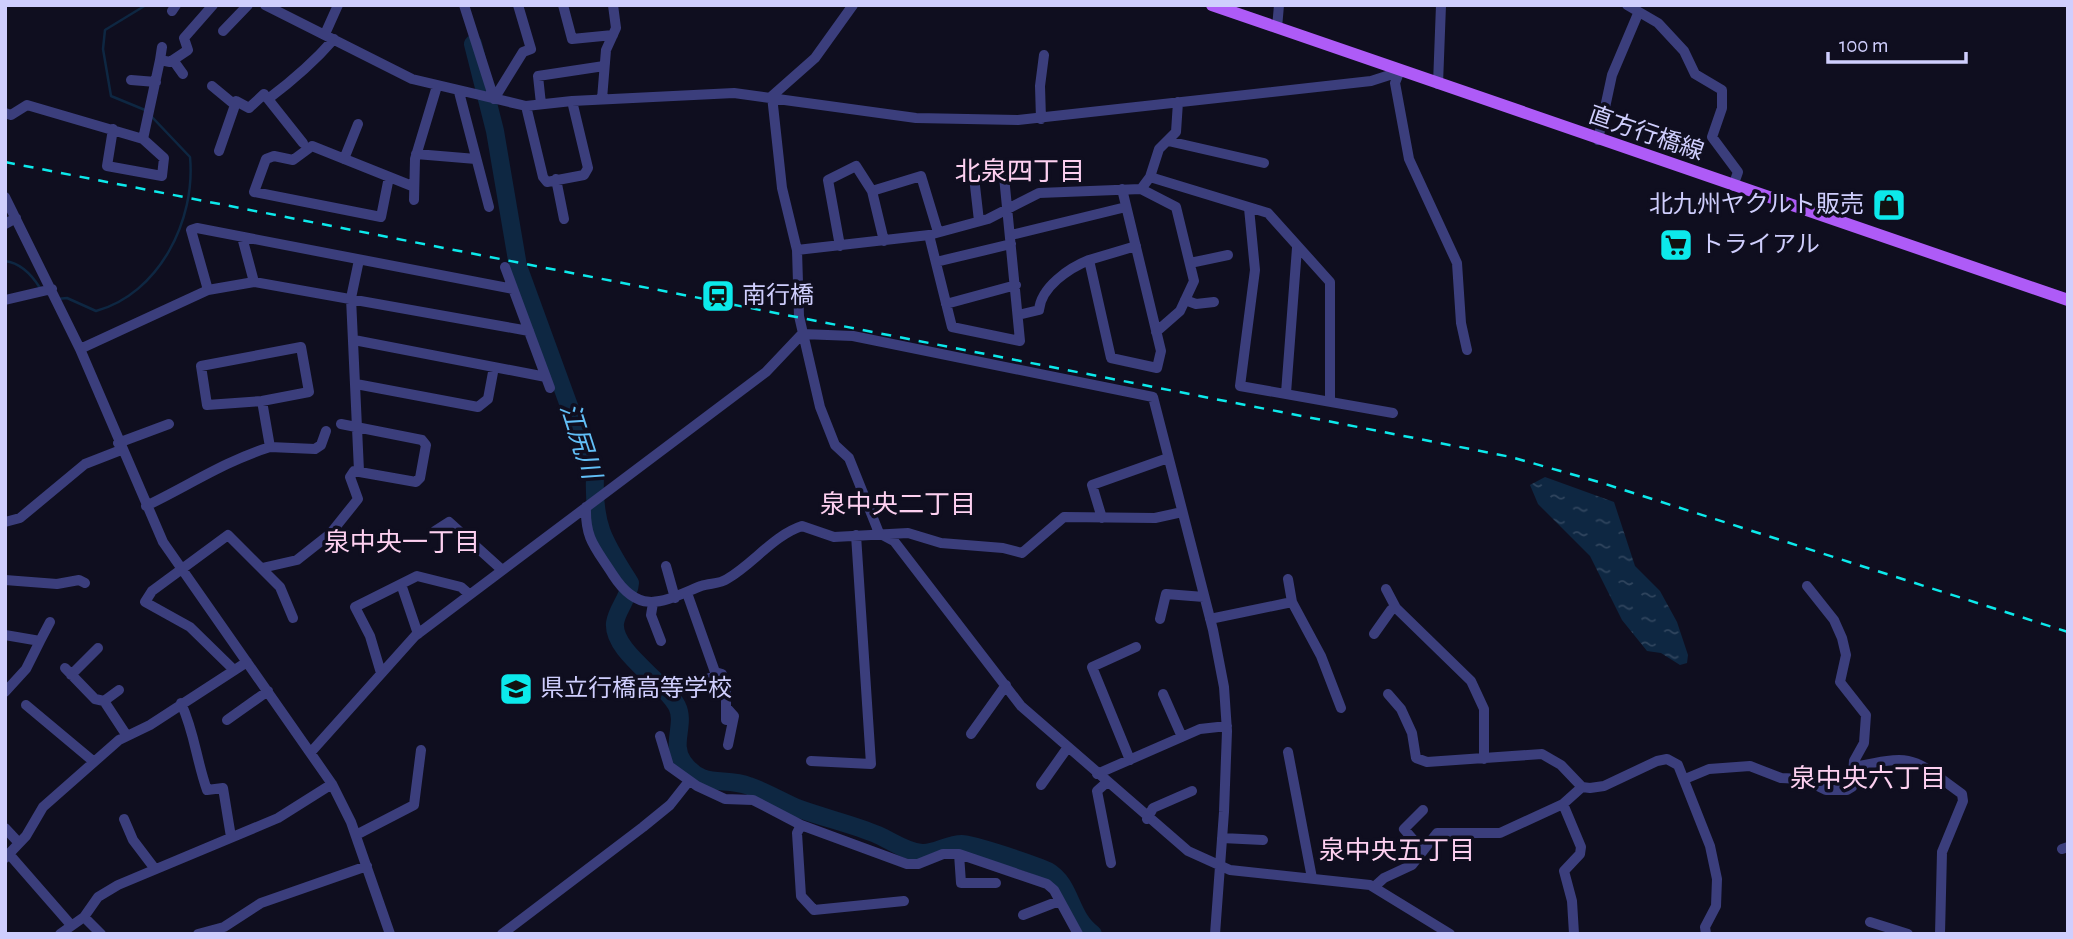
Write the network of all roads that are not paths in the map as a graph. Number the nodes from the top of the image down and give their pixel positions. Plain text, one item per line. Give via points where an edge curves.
1 (213, 5) edge
2 (248, 5) edge
3 (265, 5) edge
4 (338, 5) edge
5 (464, 5) edge
6 (518, 5) edge
7 (563, 5) edge
8 (613, 5) edge
9 (853, 5) edge
10 (1212, 5) edge
11 (1279, 5) edge
12 (1441, 5) edge
13 (1627, 5) edge
14 (1637, 16) dead end
15 (1277, 28) junction
16 (223, 31) dead end
17 (613, 35) junction
18 (330, 37) junction
19 (162, 47) dead end
20 (1044, 55) dead end
21 (160, 60) junction
22 (173, 60) junction
23 (604, 66) junction
24 (1399, 72) junction
25 (183, 74) dead end
26 (131, 80) dead end
27 (156, 82) junction
28 (1438, 84) junction
29 (212, 86) dead end
30 (437, 86) junction
31 (459, 92) junction
32 (772, 96) junction
33 (268, 99) junction
34 (494, 99) junction
35 (602, 99) junction
36 (572, 101) junction
37 (1178, 102) junction
38 (541, 104) junction
39 (235, 105) junction
40 (526, 106) junction
41 (5, 113) edge
42 (1041, 119) junction
43 (358, 124) dead end
44 (113, 130) junction
45 (143, 139) junction
46 (1598, 140) junction
47 (1168, 141) junction
48 (303, 143) dead end
49 (219, 151) dead end
50 (416, 154) junction
51 (344, 159) junction
52 (476, 159) junction
53 (1265, 163) dead end
54 (1003, 166) dead end
55 (389, 177) junction
56 (974, 177) dead end
57 (1150, 177) junction
58 (556, 180) junction
59 (412, 186) junction
60 (1733, 186) junction
61 (1122, 189) junction
62 (1140, 189) junction
63 (872, 191) junction
64 (5, 197) edge
65 (414, 200) dead end
66 (489, 207) dead end
67 (1126, 207) junction
68 (1249, 208) junction
69 (1007, 210) junction
70 (16, 218) junction
71 (564, 219) dead end
72 (979, 221) junction
73 (5, 224) edge
74 (933, 233) junction
75 (242, 237) junction
76 (1011, 240) junction
77 (884, 242) junction
78 (840, 246) junction
79 (1136, 246) junction
80 (1297, 248) junction
81 (797, 250) junction
82 (1228, 255) dead end
83 (359, 260) junction
84 (1089, 260) junction
85 (936, 262) junction
86 (1190, 262) junction
87 (505, 267) dead end
88 (254, 282) junction
89 (1016, 285) junction
90 (52, 289) junction
91 (513, 289) junction
92 (208, 290) junction
93 (351, 298) junction
94 (5, 300) edge
95 (1185, 300) junction
96 (2068, 300) edge
97 (1214, 302) dead end
98 (946, 304) junction
99 (1018, 315) junction
100 (529, 331) junction
101 (1156, 332) junction
102 (802, 334) junction
103 (354, 340) junction
104 (80, 349) junction
105 (1467, 350) dead end
106 (494, 367) junction
107 (546, 377) junction
108 (356, 384) junction
109 (550, 388) dead end
110 (1286, 393) junction
111 (262, 401) junction
112 (1330, 401) junction
113 (1393, 413) dead end
114 (169, 424) dead end
115 (341, 424) dead end
116 (357, 427) junction
117 (326, 431) dead end
118 (120, 446) junction
119 (270, 447) junction
120 (1168, 458) junction
121 (359, 471) junction
122 (146, 506) junction
123 (586, 507) junction
124 (1182, 512) junction
125 (1102, 517) junction
126 (5, 522) edge
127 (435, 531) dead end
128 (879, 533) junction
129 (856, 535) junction
130 (666, 566) dead end
131 (262, 568) junction
132 (500, 569) junction
133 (180, 570) junction
134 (1288, 579) dead end
135 (5, 580) edge
136 (85, 583) dead end
137 (401, 584) junction
138 (1807, 586) dead end
139 (1386, 589) dead end
140 (687, 593) junction
141 (469, 594) junction
142 (1204, 597) junction
143 (675, 598) junction
144 (653, 603) junction
145 (1292, 603) junction
146 (1396, 608) junction
147 (292, 618) dead end
148 (1210, 619) junction
149 (1160, 620) dead end
150 (50, 622) dead end
151 (418, 634) junction
152 (1374, 634) dead end
153 (5, 635) edge
154 (40, 641) junction
155 (661, 641) dead end
156 (1136, 647) dead end
157 (98, 648) dead end
158 (247, 662) junction
159 (234, 670) junction
160 (381, 673) junction
161 (720, 674) junction
162 (1006, 685) junction
163 (685, 688) dead end
164 (119, 690) dead end
165 (268, 691) junction
166 (5, 692) edge
167 (1163, 694) dead end
168 (1388, 694) dead end
169 (104, 701) junction
170 (181, 704) junction
171 (26, 705) dead end
172 (726, 707) junction
173 (1340, 708) dead end
174 (227, 720) dead end
175 (726, 720) dead end
176 (1227, 726) junction
177 (971, 734) dead end
178 (127, 736) junction
179 (660, 736) dead end
180 (1182, 737) junction
181 (728, 746) dead end
182 (1068, 747) junction
183 (421, 750) dead end
184 (311, 752) junction
185 (1288, 752) dead end
186 (1484, 759) junction
187 (1130, 760) junction
188 (93, 761) junction
189 (811, 761) dead end
190 (1854, 767) junction
191 (1097, 774) junction
192 (1685, 779) junction
193 (689, 781) junction
194 (1106, 783) junction
195 (332, 784) junction
196 (1041, 785) dead end
197 (1582, 787) junction
198 (1192, 791) dead end
199 (1563, 804) junction
200 (1423, 810) dead end
201 (1147, 818) junction
202 (124, 819) dead end
203 (800, 825) junction
204 (5, 828) edge
205 (356, 835) junction
206 (231, 837) junction
207 (1222, 838) junction
208 (1263, 840) dead end
209 (19, 843) junction
210 (1423, 851) junction
211 (960, 854) junction
212 (7, 856) edge
213 (1111, 863) dead end
214 (368, 866) junction
215 (1219, 866) junction
216 (155, 869) junction
217 (1312, 878) junction
218 (996, 883) dead end
219 (1374, 887) junction
220 (904, 901) dead end
221 (1059, 901) junction
222 (1023, 915) dead end
223 (84, 917) junction
224 (1870, 922) dead end
225 (71, 925) junction
226 (60, 934) edge
227 (101, 934) edge
228 (198, 934) edge
229 (390, 934) edge
230 (502, 934) edge
231 (1078, 934) edge
232 (1215, 934) edge
233 (1450, 934) edge
234 (1574, 934) edge
235 (1706, 934) edge
236 (1908, 934) edge
237 (1940, 934) edge

1 - 22 street via 184,38 188,50
2 - 16 street
3 - 18 street
4 - 18 street
5 - 34 street
6 - 34 street via 531,50 523,52
7 - 17 street via 572,39
8 - 17 street
9 - 32 street via 816,58
10 - 15 main road, 直方行橋線
11 - 15 street
12 - 28 street
13 - 60 street via 1658,23 1681,47 1695,74 1722,90 1722,108 1712,137 1738,172
14 - 46 street via 1612,75
15 - 24 main road, 直方行橋線
17 - 23 street
18 - 30 street via 374,62
18 - 33 street via 311,65
19 - 21 street
20 - 42 street
21 - 22 street
21 - 27 street
22 - 25 street
23 - 35 street
23 - 38 street via 538,76
24 - 28 main road, 直方行橋線
24 - 37 street via 1371,81
24 - 105 street via 1395,83 1409,159 1457,263
26 - 27 street
27 - 45 street
28 - 46 main road, 直方行橋線
29 - 39 street
30 - 31 street
30 - 50 street
31 - 34 street
31 - 52 street
32 - 35 street via 734,93
32 - 42 street via 916,118
32 - 81 street via 782,188
33 - 39 street via 264,94 249,108 236,101
33 - 48 street
34 - 40 street
35 - 36 street
36 - 38 street
36 - 58 street via 588,168 584,175
37 - 42 street
37 - 47 street via 1176,132
38 - 40 street
39 - 49 street
40 - 58 street via 543,177 547,182
41 - 44 street via 11,115 27,105
43 - 51 street
44 - 45 street
44 - 45 street via 107,166 162,176 164,158
46 - 60 main road, 直方行橋線
47 - 53 street
47 - 57 street via 1153,159
50 - 52 street
50 - 59 street
51 - 55 street
51 - 55 street via 312,146 293,160 274,156 266,159 254,192 381,216
52 - 66 street
54 - 69 street
55 - 59 street
56 - 72 street
57 - 62 street
57 - 68 street
58 - 71 street
59 - 65 street
60 - 96 main road, 直方行橋線
61 - 62 street
61 - 67 street
61 - 69 street via 1039,193
62 - 86 street via 1176,207
63 - 74 street via 921,176
63 - 77 street
63 - 78 street via 856,166 828,180
64 - 70 street
67 - 76 street
67 - 79 street
68 - 80 street via 1268,213
68 - 110 street via 1255,271 1240,386
69 - 72 street
69 - 76 street
70 - 73 street
70 - 90 street
72 - 74 street
74 - 77 street
74 - 85 street
75 - 83 street
75 - 88 street
75 - 92 street via 191,230
76 - 85 street
76 - 89 street
77 - 78 street
78 - 81 street
79 - 84 street
79 - 101 street
80 - 110 street
80 - 112 street via 1330,282
81 - 102 street
82 - 86 street
83 - 91 street
83 - 93 street
84 - 99 street via 1070,268 1040,300 1039,310
84 - 101 street via 1111,358 1157,368 1161,351
85 - 98 street
86 - 95 street via 1194,281
87 - 91 street
88 - 92 street
88 - 93 street
89 - 98 street
89 - 99 street
90 - 94 street
90 - 104 street
91 - 100 street
92 - 104 street
93 - 100 street
93 - 103 street
95 - 97 street
95 - 101 street via 1180,311
98 - 99 street via 952,327 1020,341
100 - 107 street
102 - 120 street via 853,336 1153,397
102 - 123 street via 766,372
102 - 128 street via 820,407 835,445 849,458
103 - 106 street
103 - 108 street
104 - 118 street
106 - 107 street
106 - 108 street via 488,399 478,407
107 - 109 street
108 - 116 street
110 - 112 street
111 - 111 street via 208,405 201,366 300,347 309,392
111 - 119 street
112 - 113 street
114 - 118 street
115 - 116 street
116 - 121 street
116 - 121 street via 422,440 426,445 416,482
117 - 119 street via 315,449
118 - 122 street
118 - 126 street via 85,464 20,518
119 - 122 street via 243,455
120 - 124 street
120 - 125 street via 1092,485
121 - 131 street via 350,477 358,499 330,534 297,560
122 - 133 street
123 - 132 street
123 - 144 street via 586,532 623,591 635,600
124 - 125 street via 1155,518
124 - 142 street
125 - 128 street via 1064,517 1022,553 941,543 908,533
127 - 132 street via 449,522
128 - 129 street
128 - 162 street via 894,541
129 - 140 street via 834,537 799,527 725,581
129 - 189 street via 871,764
130 - 143 street
131 - 133 street via 228,535
131 - 147 street via 280,587
132 - 141 street
133 - 158 street
133 - 159 street via 145,601 190,627
134 - 145 street
135 - 136 street
137 - 141 street via 417,576 461,587
137 - 151 street
137 - 160 street via 355,607
138 - 190 street via 1837,626 1846,655 1840,682 1866,715 1864,743
139 - 146 street
140 - 143 street
140 - 161 street via 715,672
141 - 151 street
142 - 148 street
142 - 149 street via 1166,594
143 - 144 street
144 - 155 street via 651,615
145 - 148 street
145 - 173 street via 1321,656
146 - 152 street
146 - 186 street via 1472,681 1484,709
148 - 176 street
150 - 154 street
151 - 160 street
153 - 154 street
154 - 166 street via 26,669
156 - 187 street via 1091,667
157 - 169 street via 68,671 95,699
158 - 159 street
158 - 165 street
159 - 170 street
160 - 184 street
161 - 163 street
161 - 172 street via 726,683
162 - 177 street
162 - 182 street via 1021,706
164 - 169 street
165 - 174 street
165 - 184 street
167 - 180 street
168 - 186 street via 1401,709 1418,760
169 - 178 street
170 - 178 street
170 - 206 street via 194,731 207,790 223,788
171 - 188 street
172 - 175 street
172 - 181 street via 734,716
176 - 180 street
176 - 207 street
178 - 188 street
179 - 193 street via 669,766
180 - 187 street
182 - 191 street
182 - 196 street
183 - 205 street via 414,805
184 - 195 street
185 - 217 street
186 - 197 street via 1542,754 1561,765
187 - 191 street
188 - 209 street via 43,807
190 - 192 street via 1847,790 1826,790 1803,779 1781,778 1749,766 1709,769
190 - 237 street via 1895,758 1912,760 1962,794 1942,852
191 - 194 street
192 - 197 street via 1678,765 1667,759 1604,786
192 - 235 street via 1704,826 1717,879 1716,906
193 - 203 street via 716,797 753,800
193 - 230 street via 670,805
194 - 201 street
194 - 213 street via 1097,791
195 - 205 street
195 - 206 street via 278,818
197 - 199 street
198 - 201 street via 1153,808
199 - 210 street via 1500,833 1441,831
199 - 234 street via 1581,847 1564,871
200 - 210 street via 1404,829
201 - 215 street via 1188,851
202 - 216 street
203 - 211 street via 906,864
203 - 220 street via 801,896 814,910
204 - 209 street
205 - 214 street
206 - 216 street
207 - 208 street
207 - 215 street
209 - 212 street
210 - 219 street via 1412,865
211 - 218 street via 961,883
211 - 221 street via 1047,884
212 - 225 street
214 - 228 street via 261,903 224,928
214 - 229 street
215 - 217 street
215 - 232 street
216 - 223 street via 98,897
217 - 219 street
219 - 233 street
221 - 222 street
221 - 231 street
223 - 225 street
223 - 227 street
224 - 236 street
225 - 226 street

